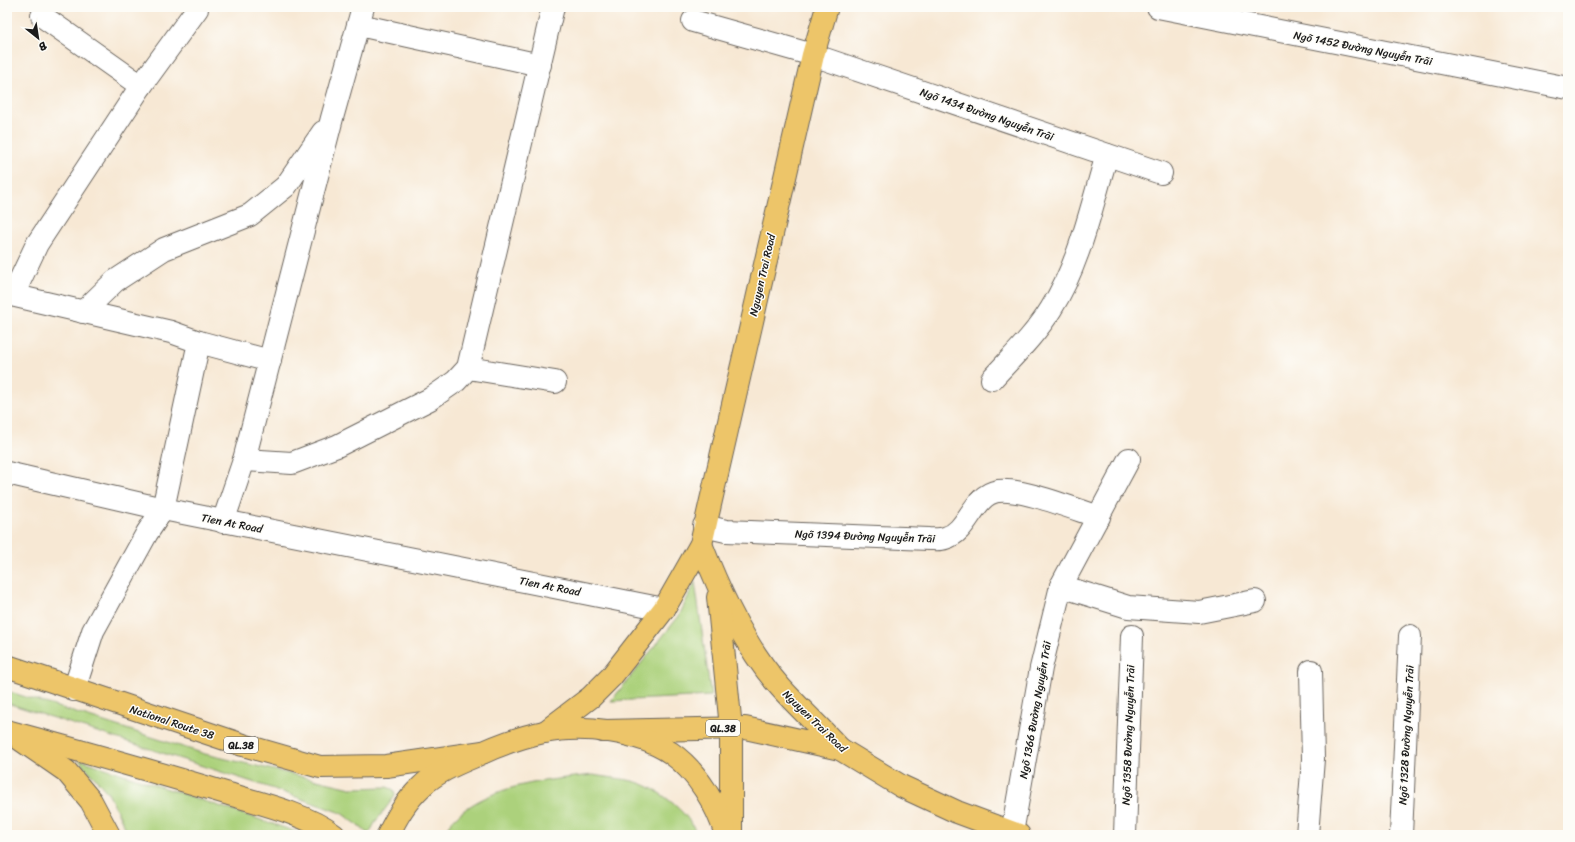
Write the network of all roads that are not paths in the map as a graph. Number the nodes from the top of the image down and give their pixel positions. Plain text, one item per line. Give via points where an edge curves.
1 (553, 7) edge
2 (827, 7) edge
3 (1158, 7) edge
4 (197, 9) dead end
5 (362, 12) edge
6 (42, 16) dead end
7 (693, 20) dead end
8 (812, 55) junction
9 (540, 65) junction
10 (141, 86) junction
11 (1568, 88) edge
12 (332, 118) junction
13 (1107, 155) junction
14 (1161, 173) dead end
15 (10, 295) edge
16 (83, 312) junction
17 (199, 342) junction
18 (270, 361) junction
19 (468, 368) junction
20 (992, 379) dead end
21 (555, 382) dead end
22 (1128, 459) dead end
23 (244, 460) junction
24 (7, 473) edge
25 (163, 509) junction
26 (1099, 517) junction
27 (223, 522) junction
28 (703, 535) junction
29 (717, 586) junction
30 (1061, 586) junction
31 (1255, 601) dead end
32 (664, 609) junction
33 (1132, 636) dead end
34 (1410, 636) dead end
35 (7, 666) edge
36 (1311, 670) dead end
37 (74, 690) junction
38 (731, 728) junction
39 (7, 731) edge
40 (603, 731) junction
41 (545, 732) junction
42 (840, 749) junction
43 (483, 752) junction
44 (1016, 834) edge
45 (109, 835) edge
46 (334, 835) edge
47 (388, 835) edge
48 (726, 835) edge
49 (731, 835) edge
50 (1125, 835) edge
51 (1307, 835) edge
52 (1401, 835) edge

1 - 9 street
2 - 8 main road, Nguyen Trai Road
3 - 11 street, Ngõ 1452 Đường Nguyễn Trãi
4 - 10 street
5 - 9 street
5 - 12 street
6 - 10 street
7 - 8 street, Ngõ 1434 Đường Nguyễn Trãi
8 - 13 street, Ngõ 1434 Đường Nguyễn Trãi
8 - 28 main road, Nguyen Trai Road
9 - 19 street
10 - 15 street via 37,244
12 - 16 street via 286,186 250,215 164,249 115,281
12 - 18 street
13 - 14 street, Ngõ 1434 Đường Nguyễn Trãi
13 - 20 street via 1073,267 1061,293 1036,331
15 - 16 street
16 - 17 street via 171,332
17 - 18 street
17 - 25 street
18 - 23 street
19 - 21 street
19 - 23 street via 456,381 430,399 337,446 292,463
22 - 26 street, Ngõ 1366 Đường Nguyễn Trãi
23 - 27 street
24 - 25 street, Tien At Road
25 - 27 street, Tien At Road
25 - 37 street via 93,631
26 - 28 street, Ngõ 1394 Đường Nguyễn Trãi via 1014,490 997,491 981,500 958,531 945,538 726,532
26 - 30 street, Ngõ 1366 Đường Nguyễn Trãi
27 - 32 street, Tien At Road
28 - 29 main road, Nguyen Trai Road
28 - 32 main road, Nguyen Trai Road
29 - 38 main road
29 - 42 main road, Nguyen Trai Road via 735,620 780,687
30 - 31 street via 1128,607 1199,612
30 - 44 street, Ngõ 1366 Đường Nguyễn Trãi via 1041,668
32 - 41 main road, Nguyen Trai Road via 611,677 591,697
33 - 50 street, Ngõ 1358 Đường Nguyễn Trãi
34 - 52 street, Ngõ 1328 Đường Nguyễn Trãi
35 - 37 main road, National Route 38 / QL.38
36 - 51 street via 1313,759
37 - 43 main road, National Route 38 / QL.38 via 243,745 320,767 386,766
38 - 40 main road, QL.38
38 - 42 main road, QL.38 via 745,728
38 - 49 main road
39 - 45 main road via 66,771 91,801
39 - 46 main road via 138,766 270,806 293,814
40 - 41 main road
40 - 48 main road via 617,732 648,742 672,754 705,791 716,809
41 - 43 main road
42 - 44 main road, Nguyen Trai Road / QL.38 via 902,786 957,812
43 - 47 main road via 449,768 422,786 403,808

